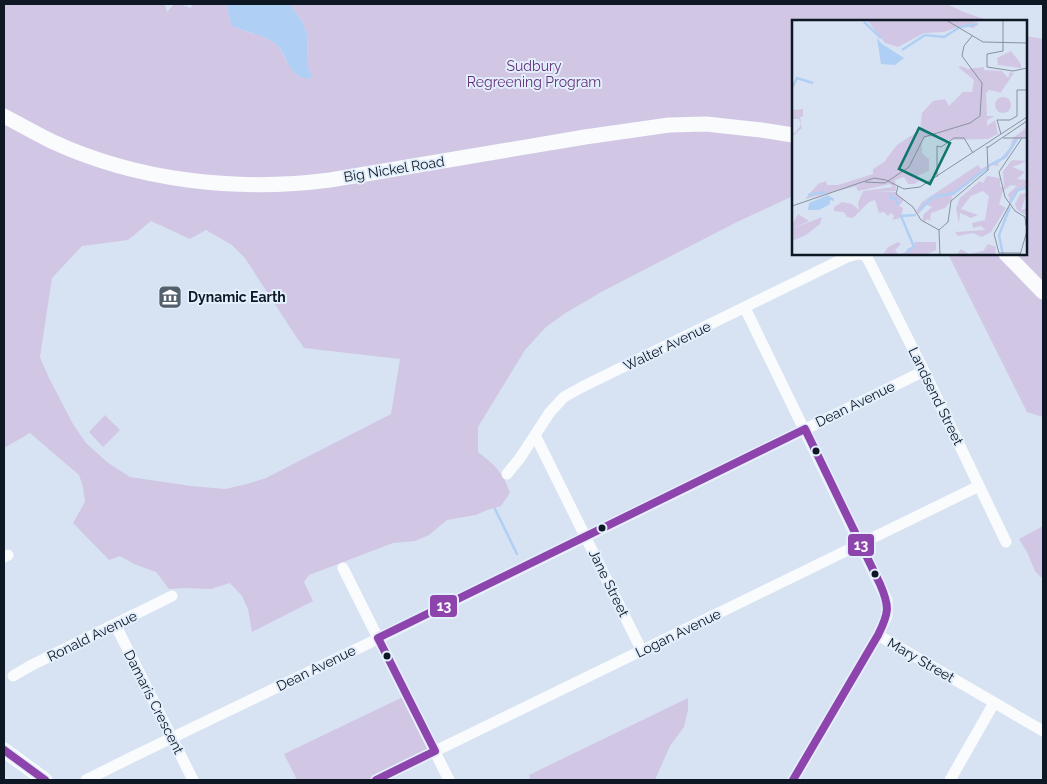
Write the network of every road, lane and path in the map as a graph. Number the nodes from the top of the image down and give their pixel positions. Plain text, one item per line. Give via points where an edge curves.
1 (4, 116) edge
2 (792, 134) edge
3 (855, 255) edge
4 (862, 255) edge
5 (1007, 255) edge
6 (1043, 292) edge
7 (745, 308) junction
8 (924, 371) junction
9 (804, 429) junction
10 (535, 435) junction
11 (507, 474) dead end
12 (979, 486) junction
13 (586, 536) junction
14 (1006, 542) dead end
15 (861, 545) junction
16 (343, 568) dead end
17 (172, 596) dead end
18 (116, 624) junction
19 (878, 635) junction
20 (378, 638) junction
21 (642, 651) junction
22 (12, 676) dead end
23 (994, 703) junction
24 (1043, 731) edge
25 (172, 738) junction
26 (4, 750) edge
27 (435, 751) junction
28 (44, 780) edge
29 (86, 780) edge
30 (193, 780) edge
31 (376, 780) edge
32 (449, 780) edge
33 (793, 780) edge
34 (950, 780) edge

1 - 2 main road, Big Nickel Road via 51,141 111,163 183,179 252,185 330,180 669,125 706,124
3 - 7 street, Walter Avenue
4 - 8 street, Landsend Street via 871,265
5 - 6 main road
7 - 9 street, Mary Street
7 - 10 street, Walter Avenue via 564,397
8 - 9 street, Dean Avenue
8 - 12 street, Landsend Street
9 - 13 street, Dean Avenue
9 - 15 street, Mary Street
10 - 11 street, Walter Avenue
10 - 13 street, Jane Street
12 - 14 street, Landsend Street
12 - 15 street, Logan Avenue
13 - 20 street, Dean Avenue
13 - 21 street, Jane Street
15 - 19 street, Mary Street via 887,600 887,616
15 - 21 street, Logan Avenue
16 - 20 street
17 - 18 street, Ronald Avenue
18 - 22 street, Ronald Avenue
18 - 25 street, Damaris Crescent
19 - 23 street, Mary Street
19 - 33 street
20 - 25 street, Dean Avenue
20 - 27 street
21 - 27 street, Logan Avenue
23 - 24 street, Mary Street
23 - 34 street
25 - 29 street, Dean Avenue
25 - 30 street, Damaris Crescent
26 - 28 main road
27 - 31 street, Logan Avenue
27 - 32 street

